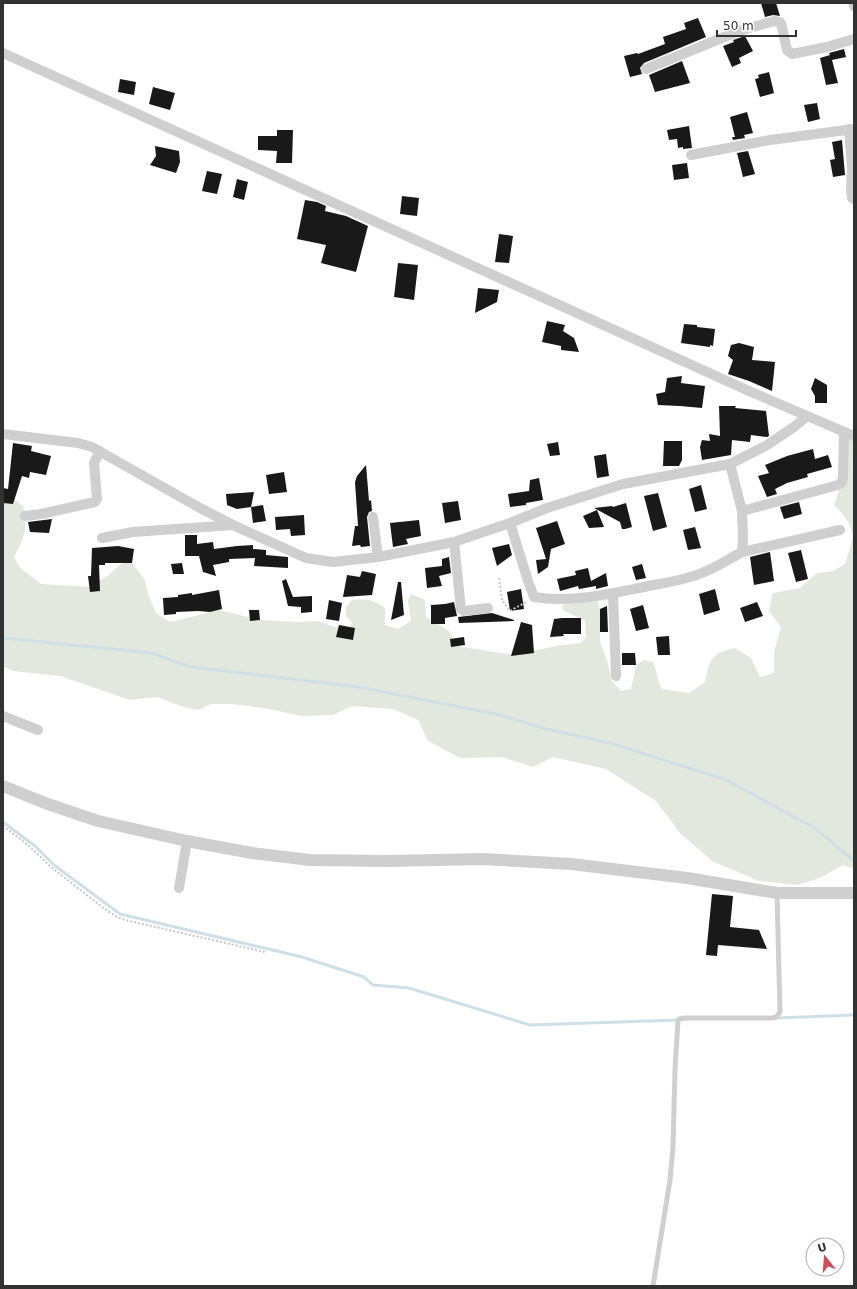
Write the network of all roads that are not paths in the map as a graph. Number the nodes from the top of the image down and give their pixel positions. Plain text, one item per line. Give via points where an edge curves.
1 (853, 3) edge
2 (854, 6) edge
3 (854, 39) edge
4 (3, 53) edge
5 (646, 69) dead end
6 (852, 129) edge
7 (691, 155) dead end
8 (854, 199) edge
9 (807, 416) junction
10 (844, 432) junction
11 (3, 434) edge
12 (854, 436) edge
13 (100, 451) junction
14 (730, 464) junction
15 (742, 511) junction
16 (25, 516) dead end
17 (373, 517) dead end
18 (510, 522) junction
19 (233, 525) junction
20 (840, 530) dead end
21 (102, 538) dead end
22 (454, 542) junction
23 (742, 552) junction
24 (378, 556) junction
25 (613, 594) junction
26 (488, 608) dead end
27 (616, 676) dead end
28 (3, 716) edge
29 (38, 730) dead end
30 (3, 786) edge
31 (187, 841) junction
32 (179, 888) dead end
33 (778, 893) junction
34 (854, 894) edge
35 (653, 1286) edge

1 - 2 street
3 - 5 street via 792,54 787,50 781,23 774,21
4 - 9 street
6 - 7 street via 770,140
6 - 8 street via 851,190
9 - 10 street
9 - 14 street via 767,445
10 - 12 street
10 - 15 street via 842,482
11 - 13 street via 78,443
13 - 16 street via 94,463 97,499 95,502
13 - 19 street
14 - 15 street
14 - 18 street via 623,484
15 - 23 street
17 - 24 street
18 - 22 street
18 - 25 street via 534,597 571,599
19 - 21 street via 167,528
19 - 24 street via 306,558 333,562
20 - 23 street
22 - 24 street
22 - 26 street via 461,609 464,611
23 - 25 street via 703,573
25 - 27 street
28 - 29 street
30 - 31 street via 98,821
31 - 32 street
31 - 33 street via 310,860 483,859 571,864 687,878
33 - 34 street
33 - 35 lane via 778,1015 772,1018 685,1018 678,1021 670,1180

